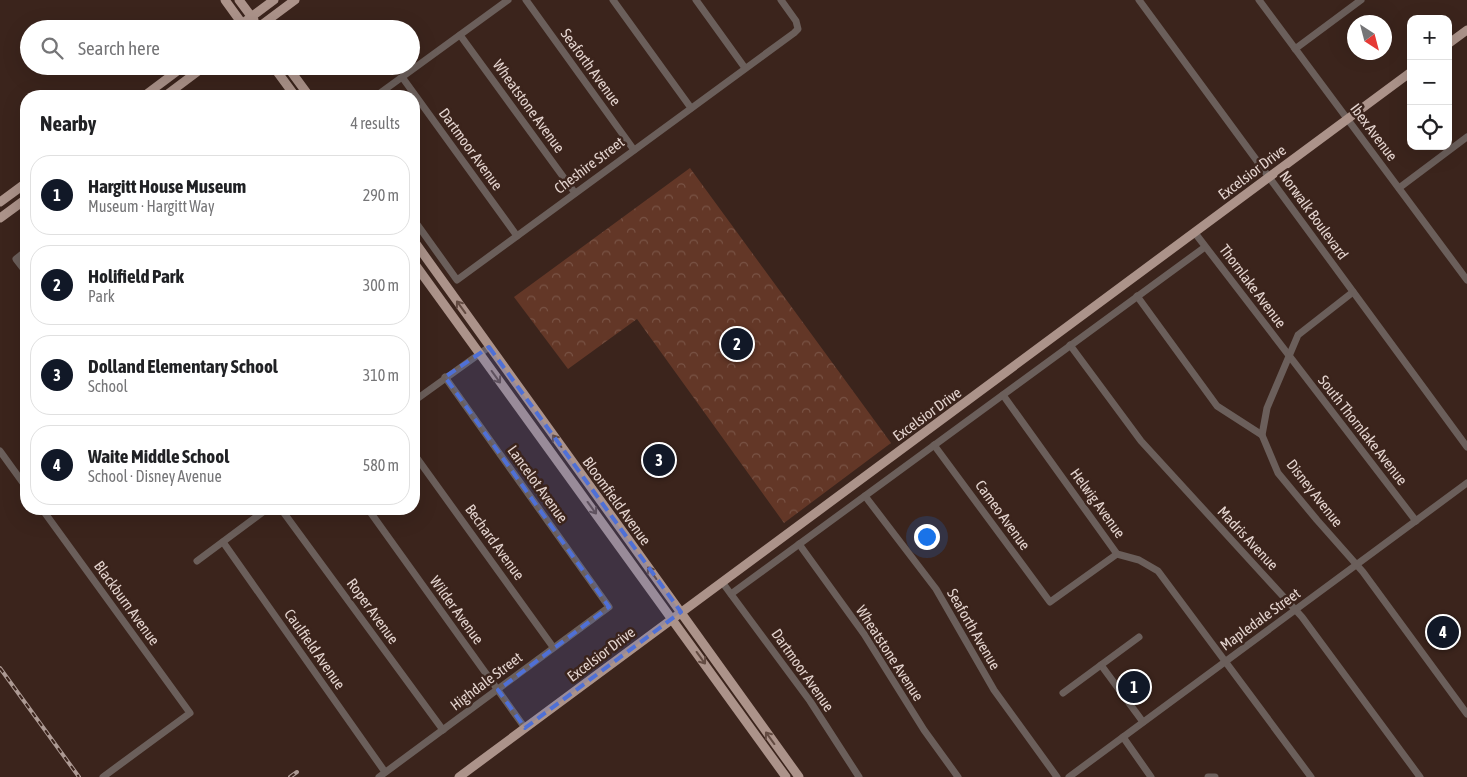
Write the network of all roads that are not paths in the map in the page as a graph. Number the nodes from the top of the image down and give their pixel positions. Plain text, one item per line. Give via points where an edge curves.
1 (225, 0) edge
2 (239, 0) edge
3 (274, 0) edge
4 (295, 0) edge
5 (508, 0) edge
6 (526, 0) edge
7 (613, 0) edge
8 (696, 0) edge
9 (781, 0) edge
10 (1139, 0) edge
11 (1259, 0) edge
12 (1361, 0) edge
13 (251, 17) junction
14 (237, 20) edge
15 (248, 20) edge
16 (253, 20) edge
17 (269, 20) edge
18 (1467, 30) edge
19 (460, 35) junction
20 (1452, 41) edge
21 (1295, 49) junction
22 (420, 64) edge
23 (745, 68) junction
24 (172, 75) edge
25 (193, 75) edge
26 (280, 75) edge
27 (293, 75) edge
28 (405, 75) edge
29 (1407, 75) edge
30 (402, 77) junction
31 (152, 90) edge
32 (173, 90) edge
33 (291, 90) edge
34 (304, 90) edge
35 (384, 90) edge
36 (411, 90) edge
37 (420, 102) edge
38 (691, 108) junction
39 (1347, 119) junction
40 (1467, 137) edge
41 (634, 150) junction
42 (1269, 177) junction
43 (20, 187) edge
44 (1399, 188) junction
45 (575, 193) junction
46 (0, 202) edge
47 (20, 203) edge
48 (0, 218) edge
49 (420, 228) edge
50 (1195, 233) junction
51 (517, 236) junction
52 (1205, 247) junction
53 (420, 249) edge
54 (420, 271) edge
55 (1467, 280) edge
56 (1352, 292) junction
57 (1137, 296) junction
58 (1070, 345) junction
59 (489, 347) junction
60 (479, 354) junction
61 (1289, 356) junction
62 (445, 377) junction
63 (1003, 395) junction
64 (420, 396) edge
65 (1262, 436) junction
66 (934, 445) junction
67 (1467, 447) edge
68 (0, 451) edge
69 (420, 462) edge
70 (20, 479) edge
71 (1467, 483) edge
72 (865, 496) junction
73 (46, 515) edge
74 (259, 515) edge
75 (285, 515) edge
76 (372, 515) edge
77 (1416, 521) junction
78 (223, 542) junction
79 (799, 544) junction
80 (1117, 554) junction
81 (197, 560) dead end
82 (1357, 564) junction
83 (722, 582) junction
84 (731, 594) junction
85 (609, 606) joint
86 (1296, 610) junction
87 (681, 612) junction
88 (672, 618) junction
89 (1139, 637) dead end
90 (554, 647) junction
91 (1225, 662) junction
92 (1100, 665) junction
93 (498, 690) junction
94 (1063, 693) dead end
95 (1467, 714) edge
96 (1143, 722) junction
97 (525, 728) junction
98 (443, 730) junction
99 (1122, 737) junction
100 (382, 775) edge
101 (103, 777) edge
102 (459, 777) edge
103 (786, 777) edge
104 (799, 777) edge
105 (859, 777) edge
106 (958, 777) edge
107 (1058, 777) edge
108 (1069, 777) edge
109 (1151, 777) edge
110 (1208, 777) edge
111 (1215, 777) edge
112 (1311, 777) edge
113 (1420, 777) edge

1 - 14 main road
2 - 13 main road
3 - 13 main road
4 - 17 main road
5 - 19 street
6 - 41 street, Seaforth Avenue
7 - 38 street
8 - 23 street
9 - 23 street, Cheshire Street via 798,29
10 - 42 street, Norwalk Boulevard
11 - 21 street, Ibex Avenue
12 - 21 street
13 - 15 main road
13 - 16 main road
18 - 20 main road
19 - 22 street
19 - 45 street, Wheatstone Avenue
21 - 39 street, Ibex Avenue
23 - 38 street, Cheshire Street
24 - 31 main road
25 - 32 main road
26 - 33 main road
27 - 34 main road
28 - 30 street
29 - 39 main road, Excelsior Drive
30 - 35 street
30 - 36 street, Dartmoor Avenue
37 - 51 street, Dartmoor Avenue
38 - 41 street, Cheshire Street
39 - 42 main road, Excelsior Drive
39 - 44 street, Ibex Avenue
40 - 44 street
41 - 45 street, Cheshire Street
42 - 50 main road, Excelsior Drive
42 - 56 street, Norwalk Boulevard
43 - 46 main road
44 - 55 street, Ibex Avenue
45 - 51 street, Cheshire Street
47 - 48 main road
49 - 51 street, Cheshire Street via 457,280
50 - 52 street, Thornlake Avenue
50 - 83 main road, Excelsior Drive
52 - 57 street, Excelsior Drive
52 - 61 street, Thornlake Avenue
59 -> 53 main road, Bloomfield Avenue
54 - 60 main road, Bloomfield Avenue
56 - 61 street via 1298,335
56 - 67 street, Norwalk Boulevard
57 - 58 street, Excelsior Drive
57 - 65 street via 1217,406
58 - 63 street, Excelsior Drive
58 - 86 street, Madris Avenue via 1140,441
59 - 60 street
87 -> 59 main road, Bloomfield Avenue
60 - 62 street
60 -> 88 main road, Bloomfield Avenue
61 - 65 street via 1267,408
61 - 77 street, South Thornlake Avenue
62 - 64 street
62 - 85 street, Lancelot Avenue
63 - 66 street, Excelsior Drive
63 - 80 street, Helwig Avenue
65 - 82 street, Disney Avenue via 1278,473
66 - 72 street, Excelsior Drive
66 - 80 street, Cameo Avenue via 1050,602
68 - 70 street
69 - 90 street, Bechard Avenue
71 - 77 street, Mapledale Street
72 - 79 street, Excelsior Drive
72 - 107 street, Seaforth Avenue via 936,589 994,690
73 - 101 street, Blackburn Avenue via 190,713
74 - 78 street
75 - 98 street, Roper Avenue
76 - 93 street, Wilder Avenue
77 - 82 street, Mapledale Street
78 - 81 street
78 - 100 street, Caulfield Avenue
79 - 84 street, Excelsior Drive
79 - 106 street, Wheatstone Avenue via 864,634 924,730
80 - 91 street, Helwig Avenue via 1139,560 1158,571
82 - 86 street, Mapledale Street
82 - 95 street, Disney Avenue
83 - 84 street, Dartmoor Avenue
83 - 87 main road, Excelsior Drive
84 - 105 street, Dartmoor Avenue via 810,701
85 - 90 street, Highdale Street
86 - 91 street, Mapledale Street
86 - 113 street, Madris Avenue
87 - 88 main road, Excelsior Drive
104 -> 87 main road, Bloomfield Avenue
88 - 97 main road, Excelsior Drive
88 -> 103 main road, Bloomfield Avenue
89 - 92 street
90 - 93 street, Highdale Street
91 - 96 street, Mapledale Street
91 - 112 street, Helwig Avenue
92 - 94 street
92 - 96 street
93 - 97 street, Wilder Avenue
93 - 98 street, Highdale Street
96 - 99 street, Mapledale Street
97 - 102 main road, Excelsior Drive
98 - 100 street, Highdale Street
99 - 108 street, Mapledale Street
99 - 109 street
110 - 111 street

